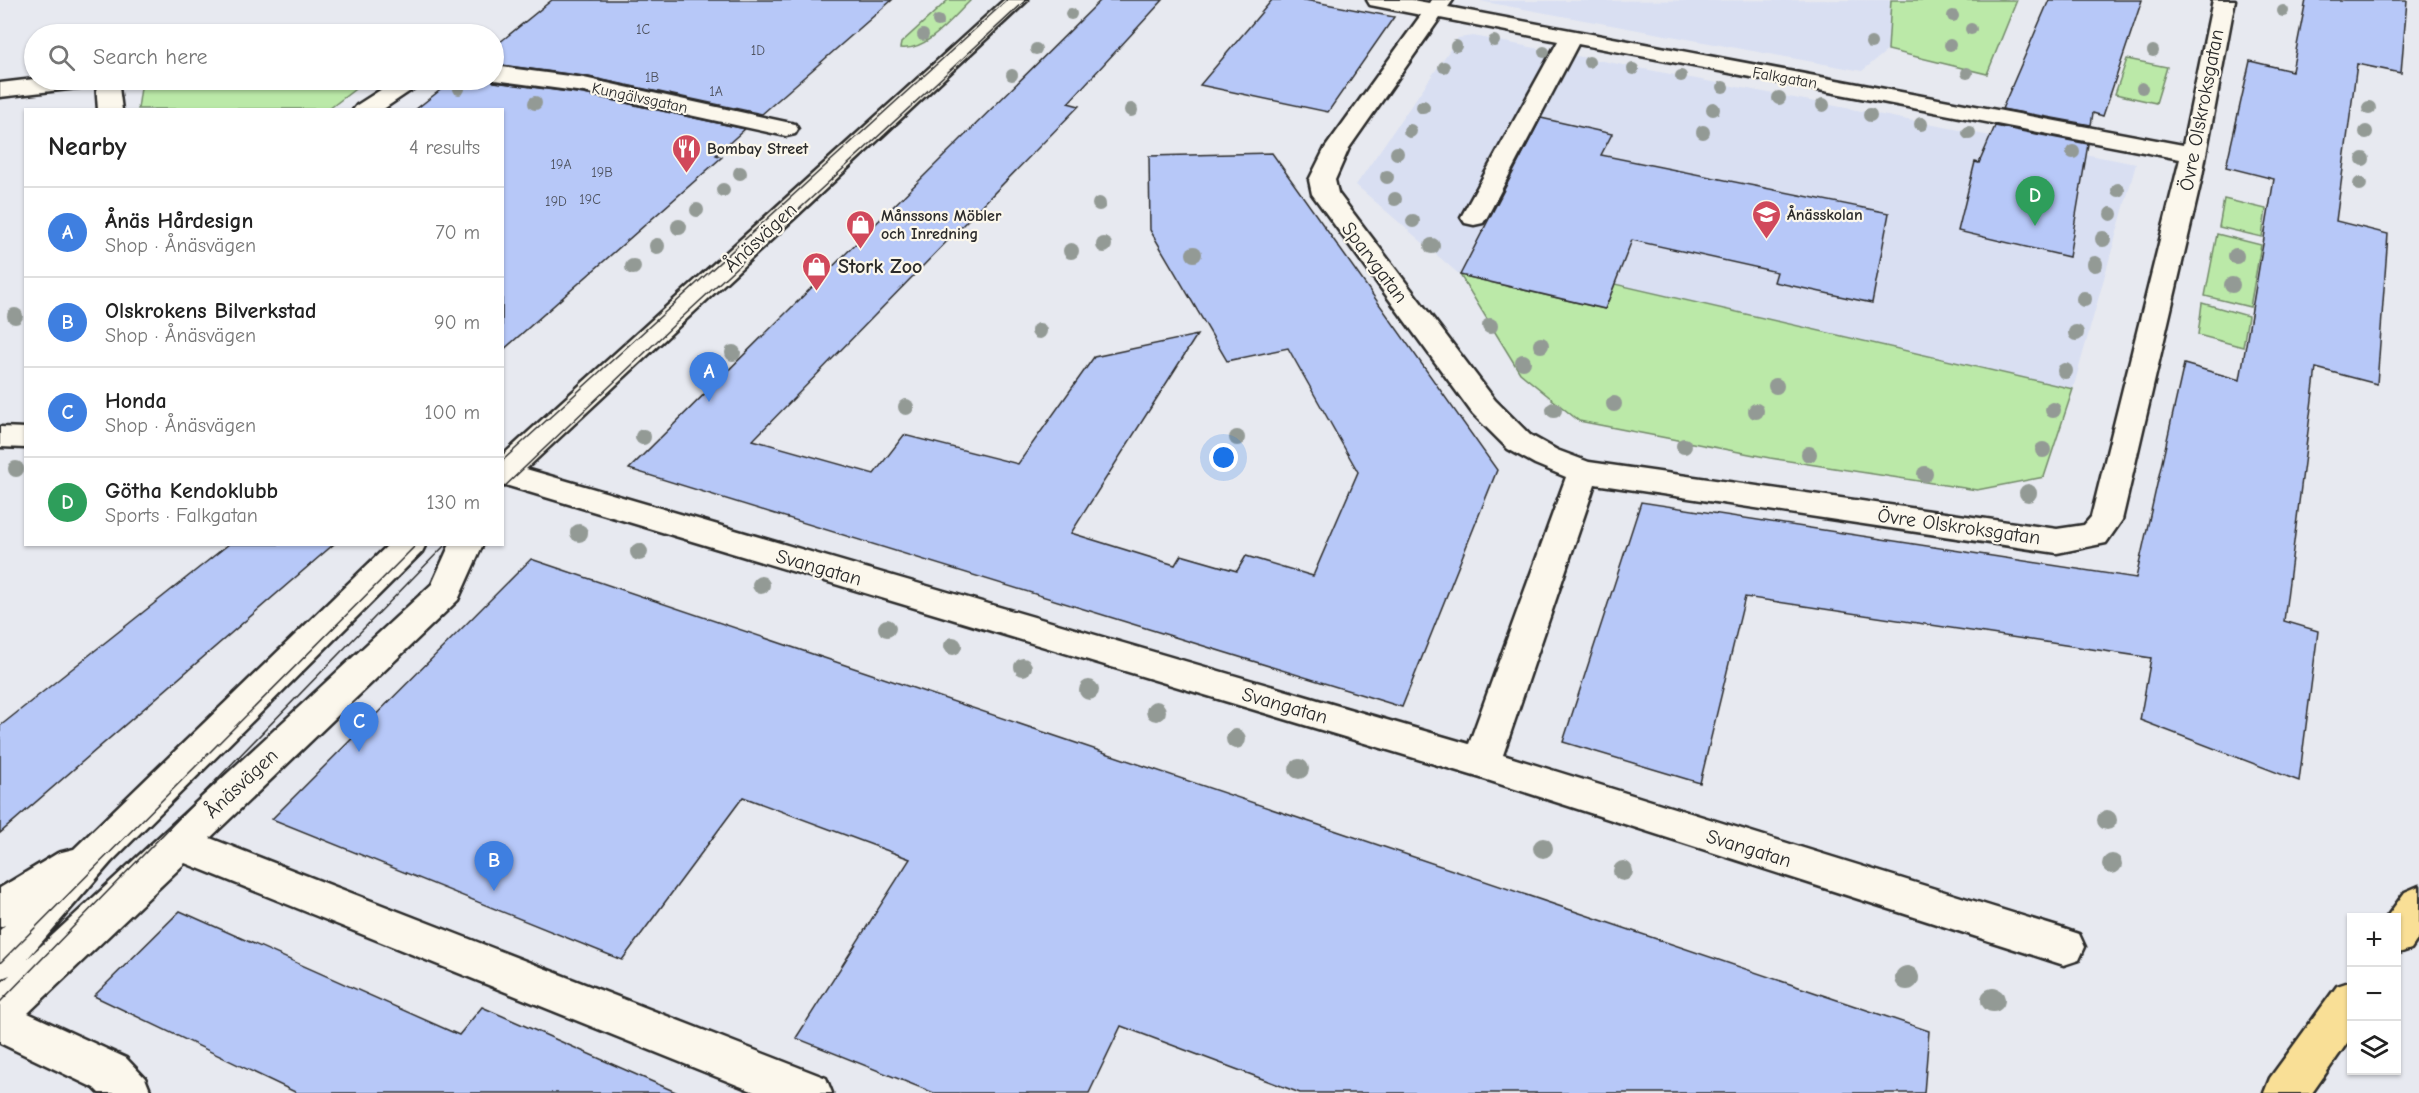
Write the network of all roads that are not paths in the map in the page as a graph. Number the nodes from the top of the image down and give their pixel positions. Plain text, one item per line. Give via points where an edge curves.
1 (1017, 0) edge
2 (1378, 0) edge
3 (2223, 0) edge
4 (1438, 5) edge
5 (1571, 37) junction
6 (504, 74) edge
7 (24, 87) edge
8 (0, 90) edge
9 (108, 90) edge
10 (396, 90) edge
11 (110, 108) edge
12 (368, 108) edge
13 (786, 129) dead end
14 (2193, 154) junction
15 (1474, 217) dead end
16 (0, 437) edge
17 (24, 438) edge
18 (1584, 472) junction
19 (504, 473) edge
20 (504, 474) edge
21 (408, 546) edge
22 (466, 546) edge
23 (1481, 763) junction
24 (178, 843) junction
25 (97, 850) junction
26 (2419, 904) edge
27 (0, 909) edge
28 (2401, 930) edge
29 (2064, 947) dead end
30 (0, 960) edge
31 (2347, 1007) edge
32 (0, 1012) edge
33 (0, 1023) edge
34 (129, 1093) edge
35 (810, 1093) edge
36 (2286, 1093) edge

1 - 19 street, Ånäsvägen
2 - 4 street, Falkgatan
3 - 14 street, Övre Olskroksgatan
4 - 5 street, Falkgatan
4 - 18 street, Sparvgatan via 1337,148 1322,180 1325,195 1484,407 1519,442
5 - 14 street, Falkgatan
5 - 15 street
6 - 13 street, Kungälvsgatan via 584,85
7 - 8 street
9 - 11 street
10 - 12 street
14 - 18 street, Övre Olskroksgatan via 2106,520 2094,535 2057,541
16 - 17 street
18 - 23 street
20 - 23 street, Svangatan
21 - 25 street
22 - 24 street, Ånäsvägen via 446,591
23 - 29 street, Svangatan
24 - 32 street, Ånäsvägen
24 - 35 street
25 - 27 street
25 - 30 street
26 - 28 highway
31 - 36 highway
33 - 34 street via 110,1073

